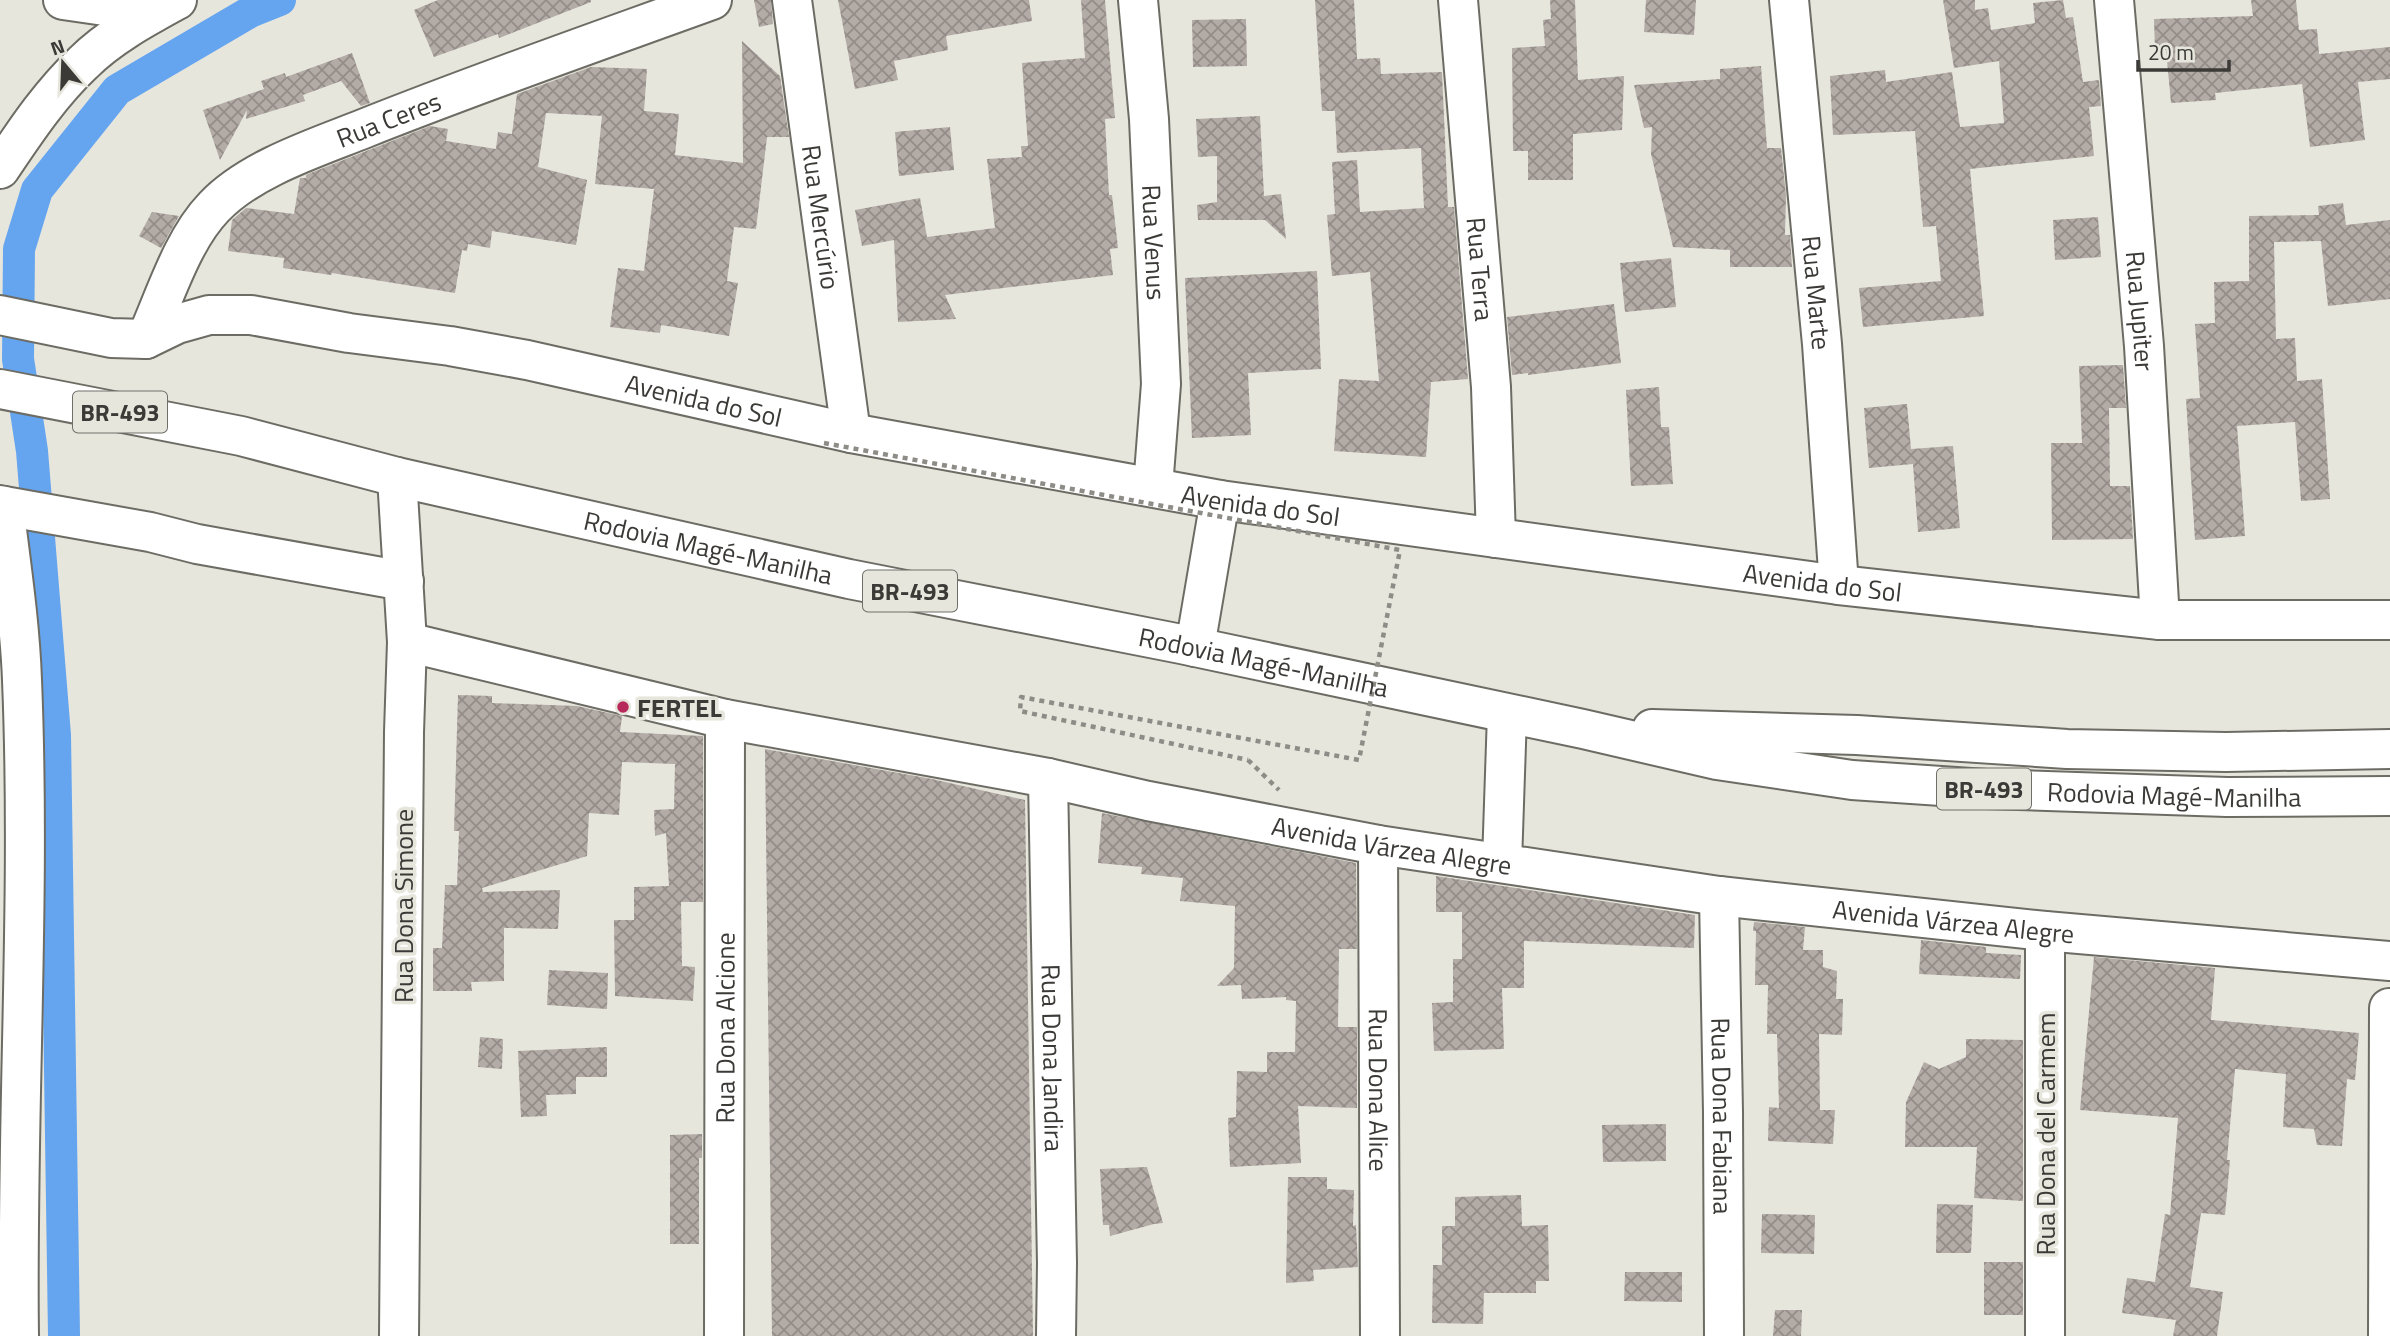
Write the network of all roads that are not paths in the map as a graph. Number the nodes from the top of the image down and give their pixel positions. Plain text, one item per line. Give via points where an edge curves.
1 (63, 0) edge
2 (712, 0) edge
3 (792, 0) edge
4 (1138, 0) edge
5 (1458, 0) edge
6 (1789, 0) edge
7 (2114, 0) edge
8 (165, 7) edge
9 (0, 169) edge
10 (0, 315) edge
11 (129, 339) junction
12 (0, 389) edge
13 (837, 438) junction
14 (397, 477) junction
15 (1153, 487) junction
16 (1220, 500) junction
17 (11, 508) edge
18 (1496, 538) junction
19 (404, 581) junction
20 (1839, 585) junction
21 (2160, 620) junction
22 (2390, 620) edge
23 (407, 642) junction
24 (1195, 648) junction
25 (1507, 714) junction
26 (725, 719) junction
27 (1583, 729) junction
28 (2390, 749) edge
29 (1048, 778) junction
30 (2390, 796) edge
31 (1378, 845) junction
32 (1502, 863) junction
33 (1719, 896) junction
34 (2046, 931) junction
35 (2390, 961) edge
36 (2390, 982) edge
37 (2390, 1009) edge
38 (10, 1090) edge
39 (19, 1336) edge
40 (399, 1336) edge
41 (724, 1336) edge
42 (1056, 1336) edge
43 (1380, 1336) edge
44 (1724, 1336) edge
45 (2045, 1336) edge
46 (2388, 1336) edge

1 - 8 main road
2 - 11 main road, Rua Ceres via 438,99 295,157 234,189 205,217
3 - 13 main road, Rua Mercúrio
4 - 15 main road, Rua Venus via 1149,119 1161,384
5 - 18 main road, Rua Terra via 1490,373
6 - 20 main road, Rua Marte via 1822,344
7 - 21 main road, Rua Jupiter via 2146,360
8 - 9 main road via 83,62 28,127
10 - 11 main road
11 - 13 main road, Avenida do Sol via 209,315 251,315 527,360
12 - 14 main road, Rodovia Magé-Manilha / BR-493 via 241,436
13 - 15 main road, Avenida do Sol
14 - 19 main road, Rua Dona Simone
14 - 24 main road, Rodovia Magé-Manilha / BR-493 via 849,579
15 - 16 main road, Avenida do Sol
16 - 18 main road, Avenida do Sol
16 - 24 main road
17 - 19 main road
17 - 38 main road via 26,846
18 - 20 main road, Avenida do Sol
19 - 23 main road, Rua Dona Simone
20 - 21 main road, Avenida do Sol
21 - 22 main road, Avenida do Sol
23 - 26 main road, Avenida Várzea Alegre
23 - 40 main road, Rua Dona Simone
24 - 25 main road, Rodovia Magé-Manilha / BR-493
25 - 27 main road, Rodovia Magé-Manilha / BR-493
25 - 32 main road
26 - 29 main road, Avenida Várzea Alegre
26 - 41 main road, Rua Dona Alcione
27 - 28 main road, Rodovia Magé-Manilha / BR-493 via 1857,735 2067,749
27 - 30 main road, Rodovia Magé-Manilha / BR-493 via 1717,760 1852,779 2067,793
29 - 31 main road, Avenida Várzea Alegre
29 - 42 main road, Rua Dona Jandira
31 - 32 main road, Avenida Várzea Alegre
31 - 43 main road, Rua Dona Alice
32 - 33 main road, Avenida Várzea Alegre
33 - 34 main road, Avenida Várzea Alegre
33 - 44 main road, Rua Dona Fabiana
34 - 35 main road, Avenida Várzea Alegre
34 - 45 main road, Rua Dona del Carmem
36 - 37 main road
37 - 46 main road
38 - 39 main road

